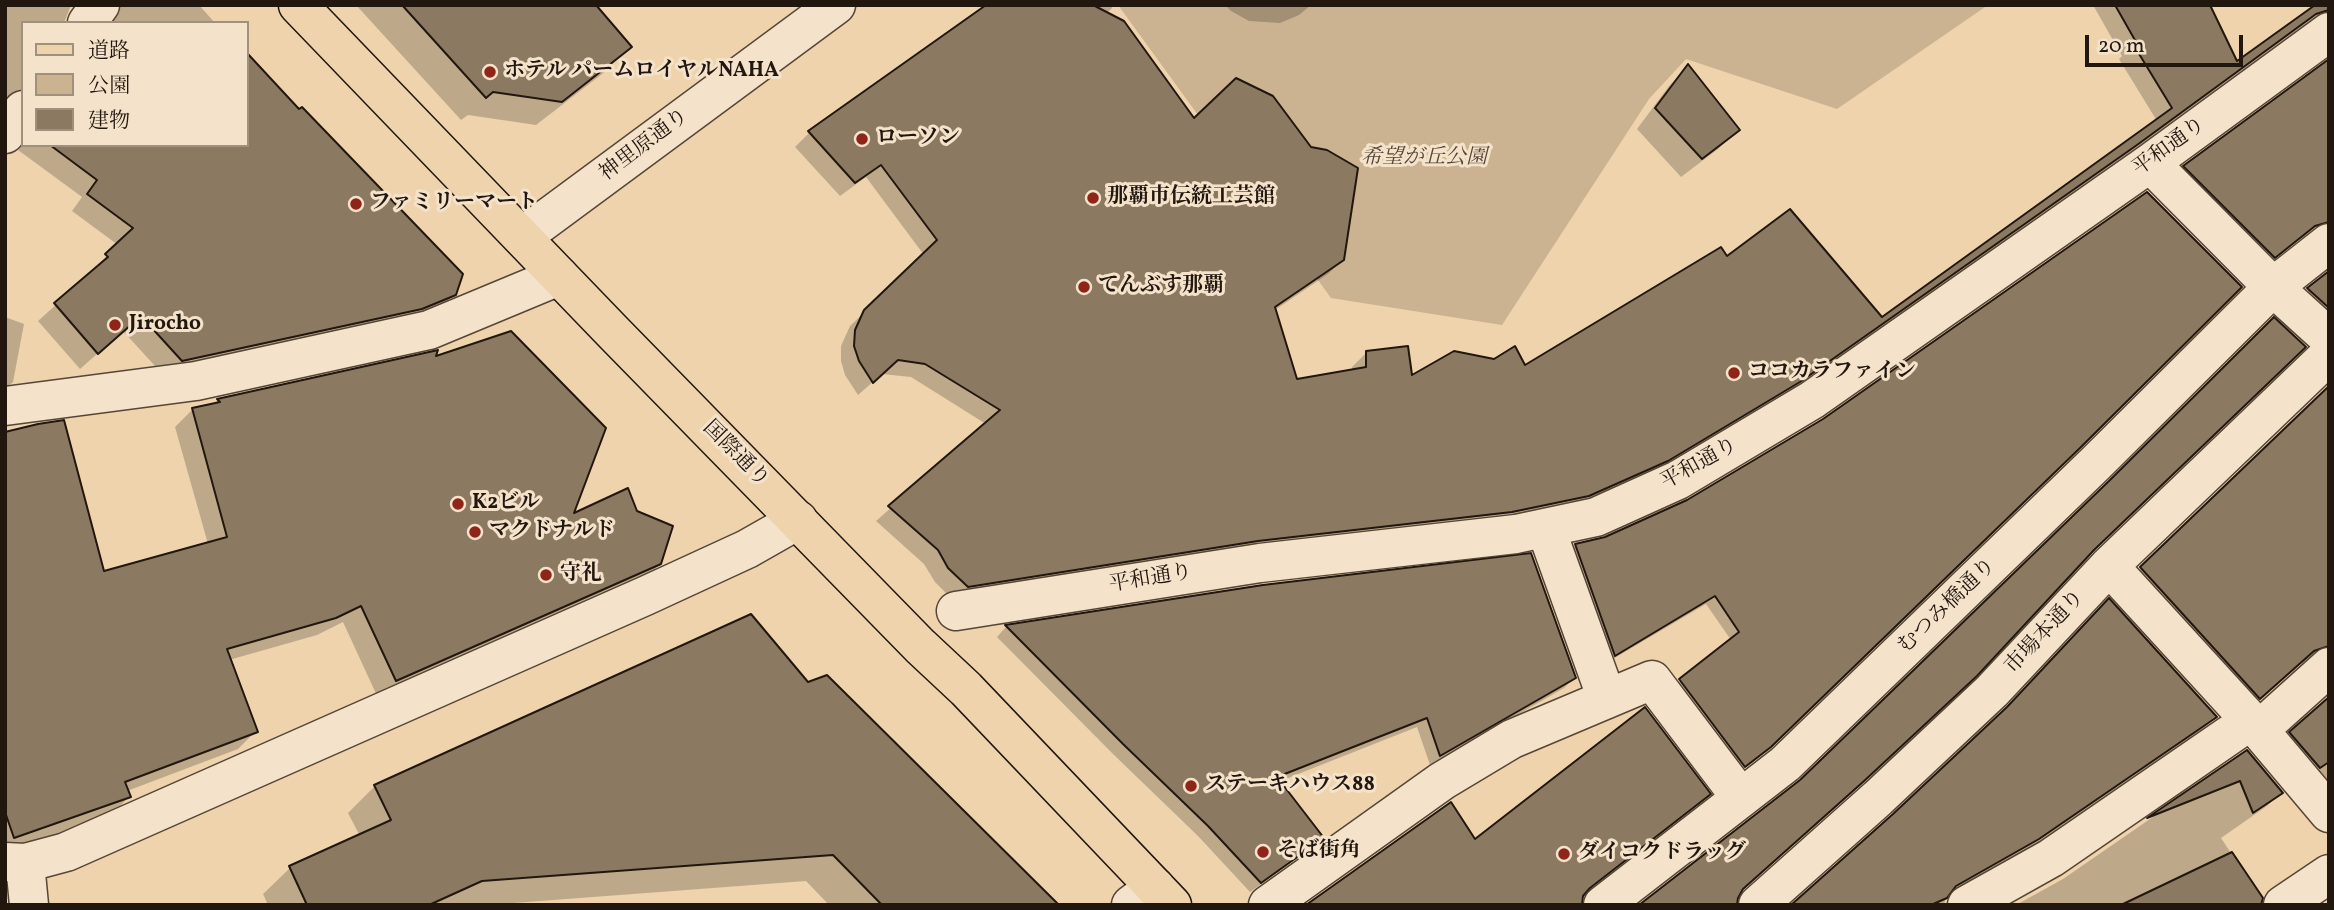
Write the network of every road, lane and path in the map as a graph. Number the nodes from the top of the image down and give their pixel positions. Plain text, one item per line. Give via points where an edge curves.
1 (100, 5) edge
2 (298, 5) edge
3 (836, 5) edge
4 (88, 21) edge
5 (2329, 32) edge
6 (21, 113) edge
7 (5, 134) edge
8 (2150, 163) junction
9 (522, 237) junction
10 (2329, 243) edge
11 (559, 276) junction
12 (2273, 286) junction
13 (2329, 338) edge
14 (2329, 355) edge
15 (5, 405) edge
16 (798, 520) junction
17 (1546, 529) junction
18 (2109, 566) junction
19 (956, 611) dead end
20 (2329, 667) edge
21 (1598, 703) junction
22 (2254, 725) junction
23 (1741, 798) junction
24 (2329, 813) edge
25 (15, 862) edge
26 (2329, 874) edge
27 (1153, 899) edge
28 (29, 905) edge
29 (1268, 905) edge
30 (1603, 905) edge
31 (1758, 905) edge
32 (1967, 905) edge
33 (2283, 905) edge

1 - 4 street
2 - 9 main road, 国際通り
3 - 9 street, 神里原通り
5 - 8 street, 平和通り
6 - 7 street
8 - 12 street
8 - 17 street, 平和通り via 1800,407 1678,480 1596,517
9 - 11 main road, 国際通り
10 - 12 street, むつみ橋通り
11 - 15 street via 429,330 196,381
11 - 16 main road, 国際通り
12 - 13 street
12 - 23 street, むつみ橋通り via 1849,703 1785,764
14 - 18 street, 市場本通り
16 - 25 street via 747,549 608,613 66,852
16 - 27 main road, 国際通り via 966,690
17 - 19 street, 平和通り via 1260,563
17 - 21 street
18 - 22 street
18 - 31 street, 市場本通り via 1992,691
20 - 22 street
21 - 23 street via 1652,680
21 - 29 street via 1513,739 1442,781
22 - 24 street
22 - 32 street via 2051,858
23 - 30 street, むつみ橋通り
25 - 28 street
26 - 33 street

